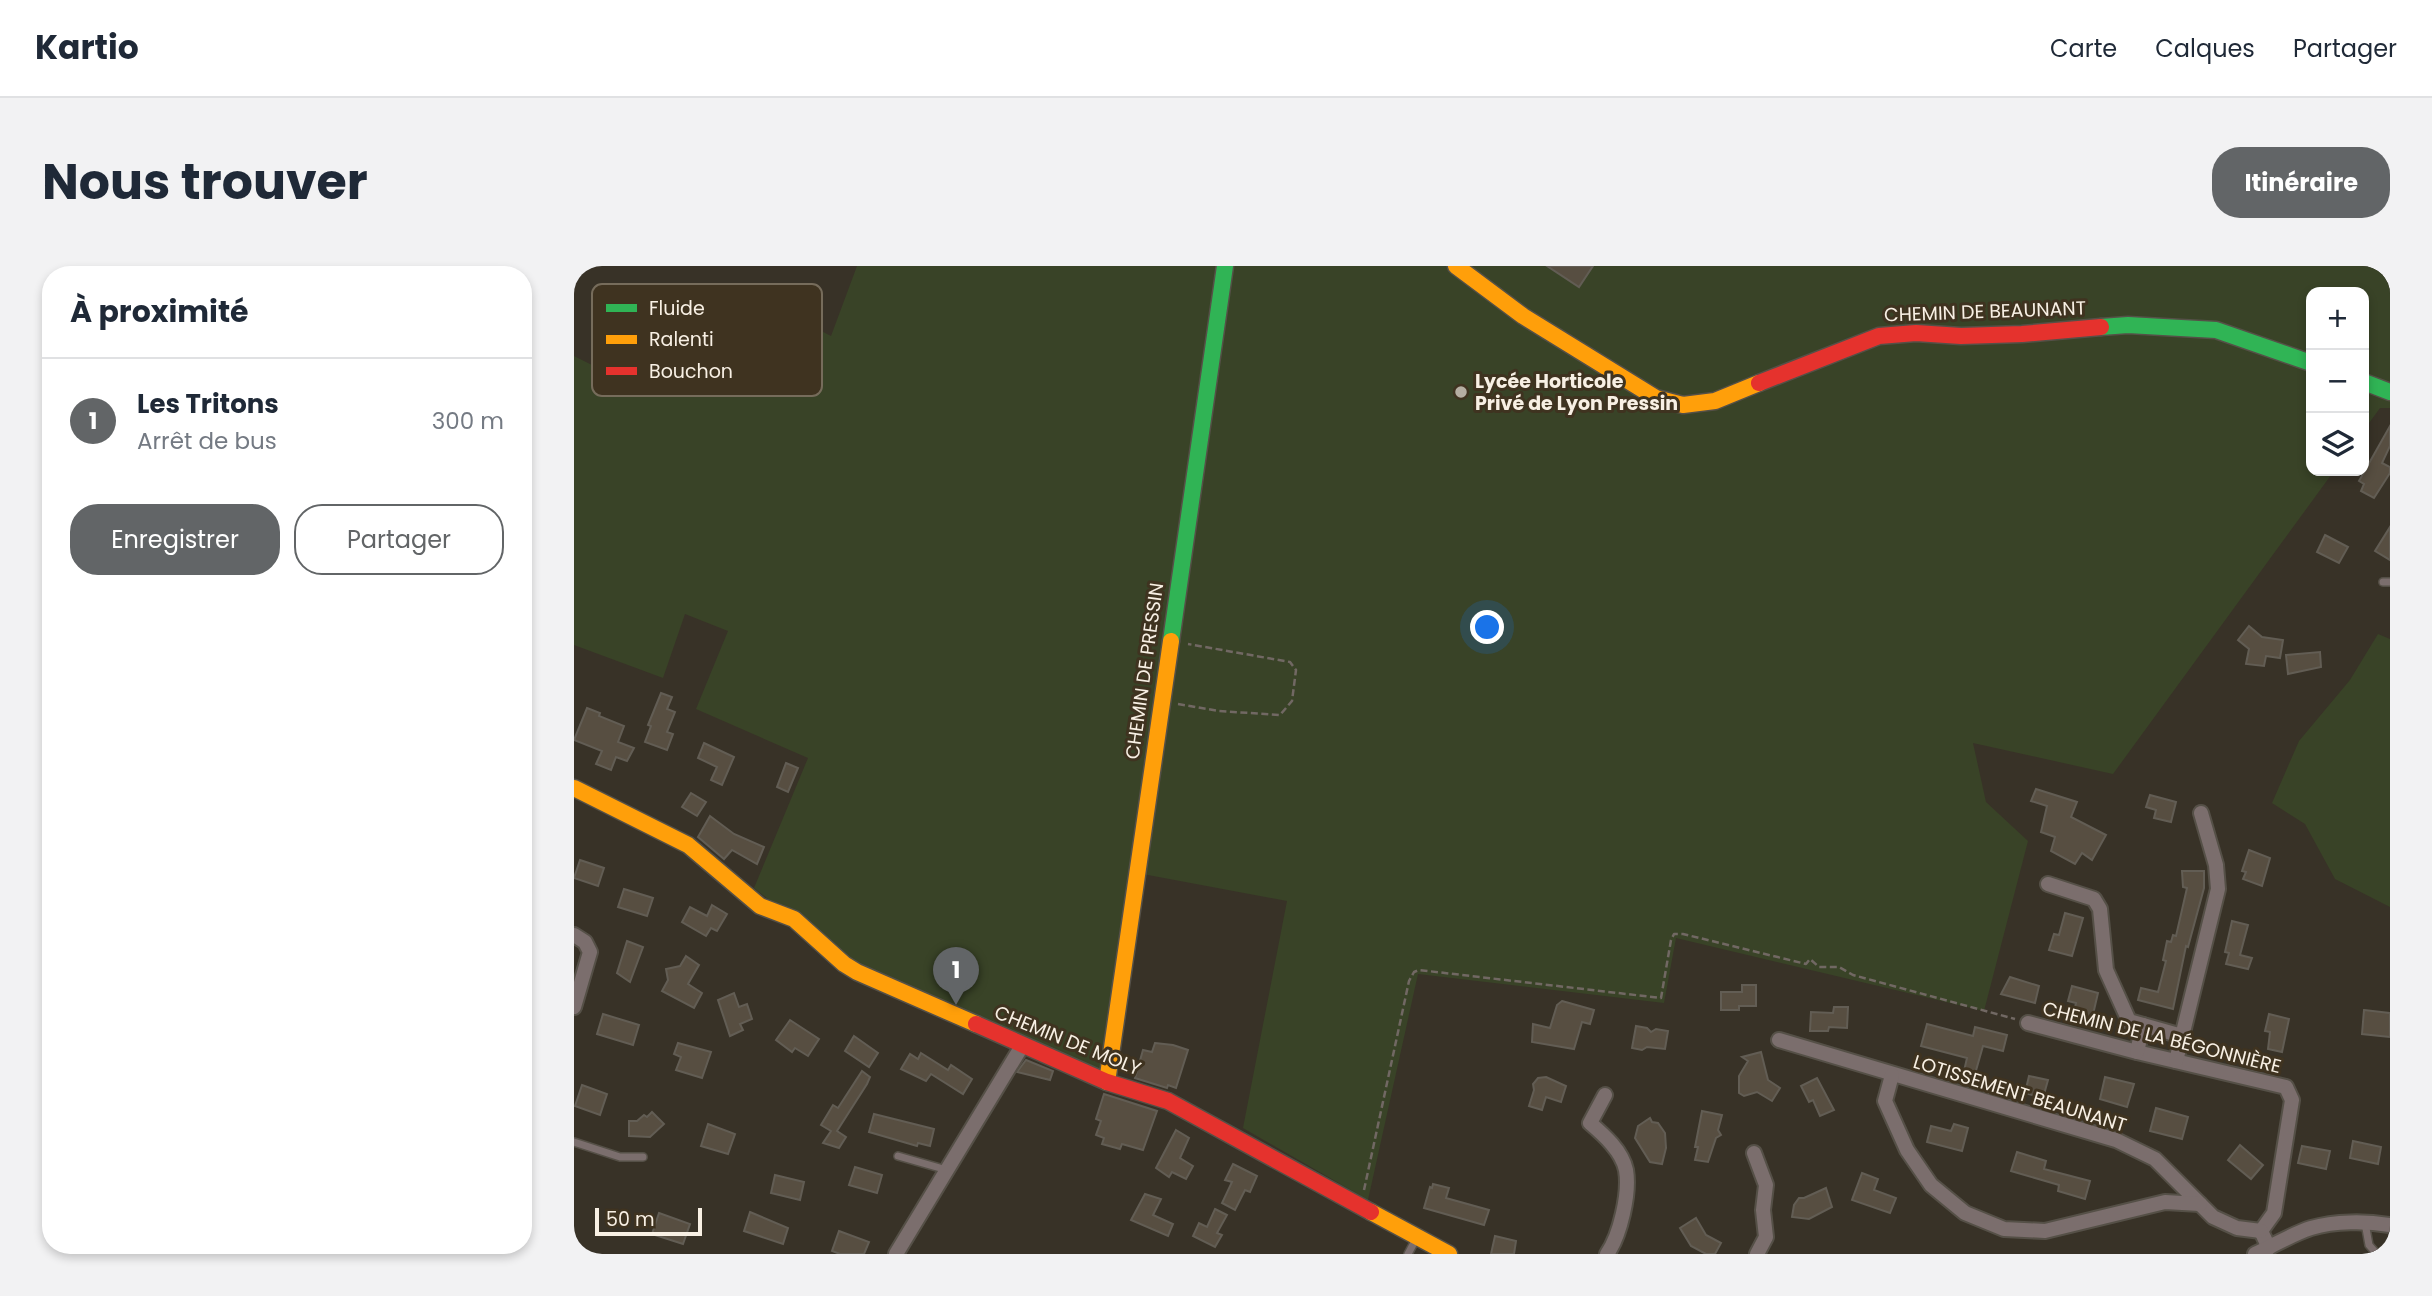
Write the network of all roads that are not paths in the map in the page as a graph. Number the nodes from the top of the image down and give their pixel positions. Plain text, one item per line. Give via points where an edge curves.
1 (1225, 266) edge
2 (1456, 266) edge
3 (2306, 361) edge
4 (2369, 384) edge
5 (2390, 392) edge
6 (574, 788) edge
7 (2202, 813) dead end
8 (2048, 884) dead end
9 (574, 936) edge
10 (574, 1007) edge
11 (2028, 1023) road end
12 (2143, 1025) junction
13 (2182, 1036) junction
14 (1779, 1040) dead end
15 (1022, 1046) junction
16 (2137, 1052) junction
17 (2176, 1061) junction
18 (1892, 1074) junction
19 (1107, 1082) junction
20 (1605, 1095) dead end
21 (574, 1142) edge
22 (1754, 1153) dead end
23 (898, 1156) dead end
24 (643, 1157) dead end
25 (947, 1170) junction
26 (2200, 1204) junction
27 (2365, 1223) junction
28 (2390, 1225) edge
29 (2261, 1231) junction
30 (1417, 1237) junction
31 (2269, 1248) junction
32 (896, 1254) edge
33 (1408, 1254) edge
34 (1449, 1254) edge
35 (1607, 1254) edge
36 (1757, 1254) edge
37 (2255, 1254) edge
38 (2377, 1254) edge

1 - 19 street, CHEMIN DE PRESSIN
2 - 3 street, CHEMIN DE BEAUNANT via 1611,372 1656,398 1683,405 1715,401 1879,336 1916,332 2022,334 2128,325 2216,330
4 - 5 street
6 - 15 street, CHEMIN DE MOLY via 688,845 760,906 794,919 844,964
7 - 13 street via 2218,889
8 - 12 street via 2094,900 2100,909 2106,970 2129,1021
9 - 10 street via 585,942 590,952
11 - 16 street, CHEMIN DE LA BÉGONNIÈRE
12 - 13 street
12 - 16 street
13 - 17 street
14 - 18 street, LOTISSEMENT BEAUNANT
15 - 19 street, CHEMIN DE MOLY
15 - 25 street
16 - 17 street, CHEMIN DE LA BÉGONNIÈRE
17 - 29 street, CHEMIN DE LA BÉGONNIÈRE via 2286,1087 2292,1100 2274,1213
18 - 26 street, LOTISSEMENT BEAUNANT via 2116,1140 2155,1159
18 - 26 street, LOTISSEMENT BEAUNANT via 1885,1101 1907,1150 1931,1185 1965,1213 2004,1229 2045,1231 2165,1202
19 - 30 street, CHEMIN DE MOLY via 1168,1101
20 - 35 street via 1590,1123 1610,1140 1626,1169 1625,1202 1616,1242
21 - 24 lane via 620,1157
22 - 36 street via 1766,1185 1766,1237
23 - 25 lane
25 - 32 street
26 - 29 street, LOTISSEMENT BEAUNANT via 2213,1217 2237,1228
27 - 28 street
27 - 31 street via 2311,1228
27 - 38 lane via 2369,1245
29 - 31 street
30 - 33 lane
30 - 34 street, CHEMIN DE MOLY
31 - 37 street

